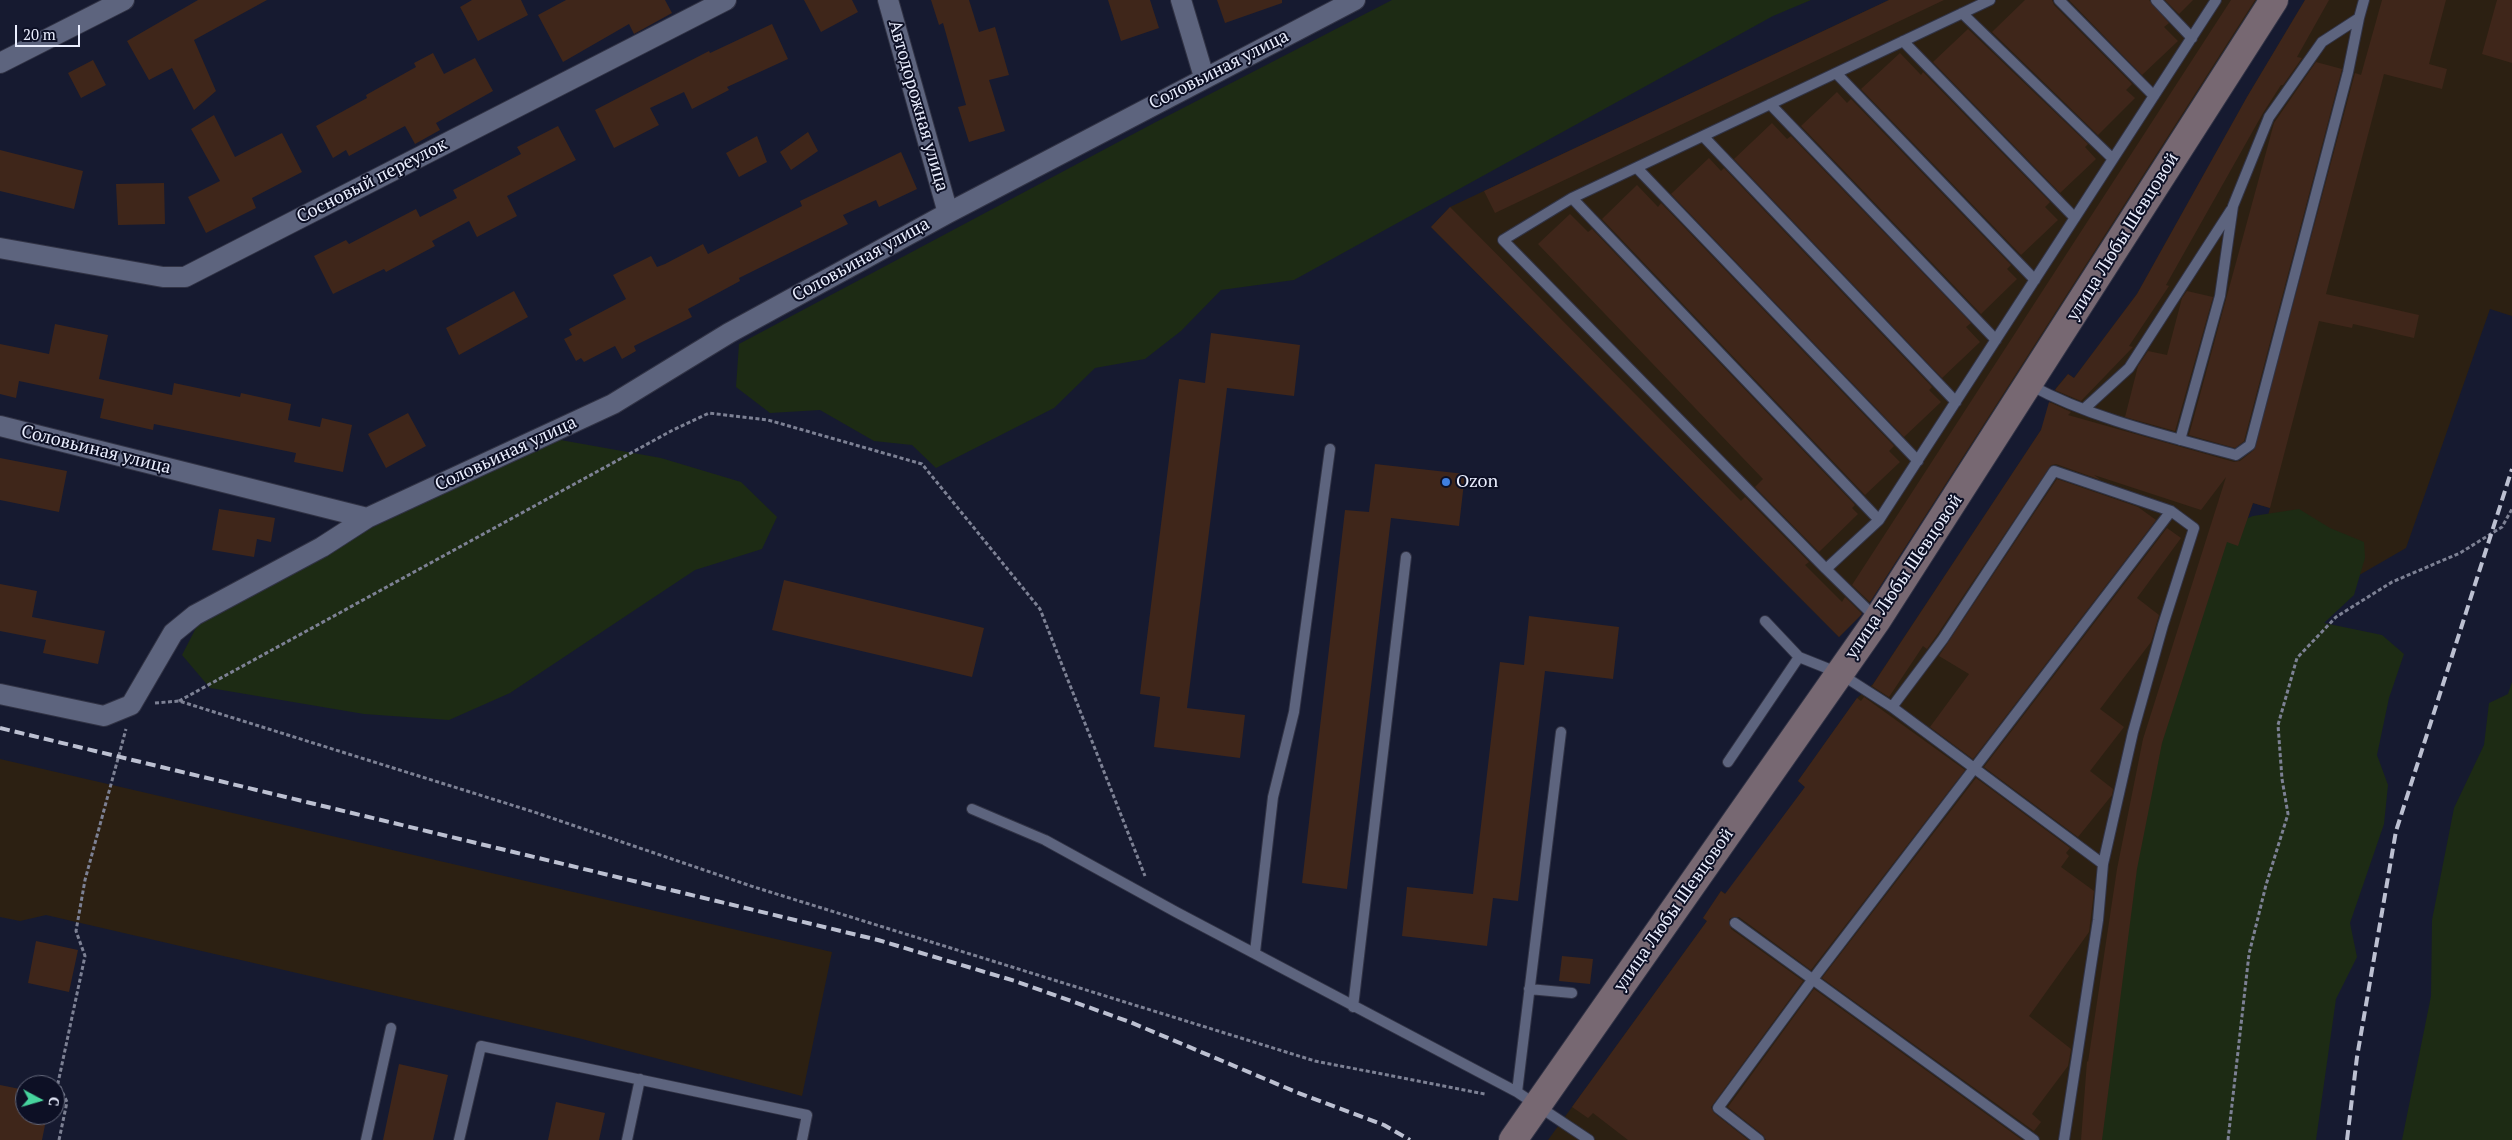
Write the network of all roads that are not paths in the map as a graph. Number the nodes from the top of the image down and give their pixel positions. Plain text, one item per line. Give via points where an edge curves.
1 (124, 0) edge
2 (726, 0) edge
3 (888, 0) edge
4 (1182, 0) edge
5 (1355, 0) edge
6 (1990, 0) edge
7 (2058, 0) edge
8 (2156, 0) edge
9 (2216, 0) edge
10 (2274, 0) edge
11 (2364, 0) edge
12 (1962, 13) junction
13 (2359, 18) junction
14 (2192, 38) junction
15 (1903, 41) junction
16 (0, 64) edge
17 (1836, 73) junction
18 (1204, 77) junction
19 (2154, 96) junction
20 (1770, 104) junction
21 (1703, 136) junction
22 (2113, 159) junction
23 (1637, 168) junction
24 (1572, 198) junction
25 (2233, 206) junction
26 (948, 213) junction
27 (2075, 218) junction
28 (0, 248) edge
29 (2035, 280) junction
30 (1996, 340) junction
31 (2029, 384) junction
32 (1956, 402) junction
33 (2084, 409) junction
34 (0, 426) edge
35 (2180, 440) junction
36 (1330, 449) dead end
37 (1918, 461) junction
38 (2171, 511) junction
39 (367, 518) junction
40 (1879, 520) junction
41 (1406, 557) dead end
42 (1826, 569) junction
43 (1878, 620) junction
44 (1765, 622) dead end
45 (1799, 657) junction
46 (1839, 673) junction
47 (0, 694) edge
48 (1892, 707) junction
49 (1561, 732) dead end
50 (1728, 762) dead end
51 (1974, 769) junction
52 (972, 809) dead end
53 (2102, 864) junction
54 (1735, 923) dead end
55 (1254, 952) junction
56 (1813, 979) junction
57 (1530, 990) junction
58 (1572, 993) dead end
59 (1353, 1007) junction
60 (391, 1028) dead end
61 (640, 1080) junction
62 (1528, 1098) junction
63 (366, 1140) edge
64 (459, 1140) edge
65 (627, 1140) edge
66 (802, 1140) edge
67 (1513, 1140) edge
68 (1588, 1140) edge
69 (1760, 1140) edge
70 (2034, 1140) edge
71 (2064, 1140) edge

1 - 16 street
2 - 28 street, Сосновый переулок via 185,277 163,277
3 - 26 street, Автодорожная улица
4 - 18 street
5 - 18 street, Соловьиная улица
6 - 12 lane
7 - 19 lane
8 - 14 lane
9 - 14 lane
10 - 31 street, улица Любы Шевцовой
11 - 13 lane
12 - 15 lane
12 - 22 lane
13 - 25 lane via 2322,42 2270,117
13 - 35 lane via 2348,72 2250,445 2236,454
14 - 19 lane
15 - 17 lane
15 - 27 lane
17 - 20 lane
17 - 29 lane
18 - 26 street, Соловьиная улица
19 - 22 lane
20 - 21 lane
20 - 30 lane
21 - 23 lane
21 - 32 lane
22 - 27 lane
23 - 24 lane
23 - 37 lane
24 - 40 lane
24 - 42 lane via 1503,240
25 - 33 lane via 2129,368
25 - 35 lane via 2220,296
26 - 39 street, Соловьиная улица via 729,333 613,404
27 - 29 lane
29 - 30 lane
30 - 32 lane
31 - 33 lane
31 - 43 street, улица Любы Шевцовой
32 - 37 lane
33 - 35 lane
34 - 39 street, Соловьиная улица
36 - 55 lane via 1294,712 1273,797
37 - 40 lane
38 - 48 lane via 2054,471 1943,640
38 - 51 lane
38 - 53 lane via 2194,528 2133,732
39 - 47 street, Соловьиная улица via 322,547 195,615 173,633 131,705 104,716
40 - 42 lane
41 - 59 lane
42 - 43 lane
43 - 46 street, улица Любы Шевцовой
44 - 45 lane
45 - 46 lane
45 - 50 lane
46 - 48 lane
46 - 62 street, улица Любы Шевцовой
48 - 51 lane
49 - 57 lane
51 - 53 lane
51 - 56 lane
52 - 55 lane via 1045,840
53 - 71 lane via 2098,920
54 - 56 lane
55 - 59 lane
56 - 69 lane via 1718,1108
56 - 70 lane
57 - 58 lane
57 - 62 lane
59 - 62 lane
60 - 63 lane
61 - 64 lane via 480,1046
61 - 65 lane
61 - 66 lane via 807,1115
62 - 67 street, улица Любы Шевцовой
62 - 68 lane

